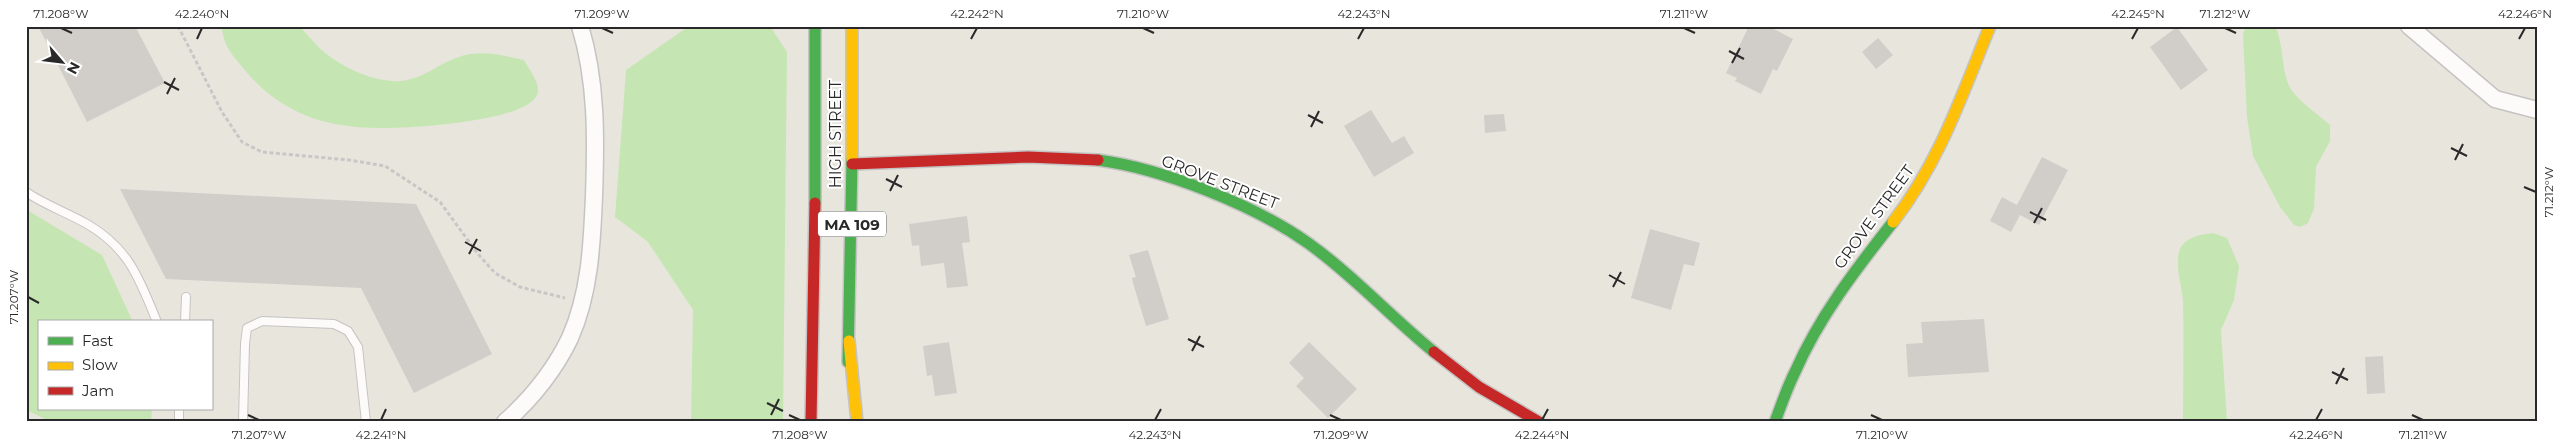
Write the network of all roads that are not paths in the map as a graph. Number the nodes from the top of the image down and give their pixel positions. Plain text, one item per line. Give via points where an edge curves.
1 (580, 26) edge
2 (815, 26) edge
3 (852, 26) edge
4 (1990, 26) edge
5 (2409, 26) edge
6 (2537, 110) edge
7 (852, 164) junction
8 (26, 192) edge
9 (186, 297) dead end
10 (156, 320) edge
11 (185, 320) edge
12 (848, 342) junction
13 (243, 422) edge
14 (366, 422) edge
15 (505, 422) edge
16 (811, 422) edge
17 (847, 422) edge
18 (857, 422) edge
19 (1539, 422) edge
20 (1775, 422) edge

1 - 15 street via 591,77 596,144 592,245 583,302 570,338 548,375
2 - 16 main road, HIGH STREET / MA 109
3 - 7 main road, HIGH STREET / MA 109
4 - 20 main road, GROVE STREET via 1937,155 1914,195 1826,314 1796,371
5 - 6 street via 2496,99
7 - 12 main road, HIGH STREET / MA 109
7 - 19 main road, GROVE STREET via 1010,158 1088,159 1163,176 1238,203 1296,233 1452,369
8 - 10 lane via 88,224 116,246 132,263
9 - 11 lane
12 - 17 main road, HIGH STREET / MA 109
12 - 18 main road
13 - 14 lane via 247,328 262,321 334,324 348,331 358,347

